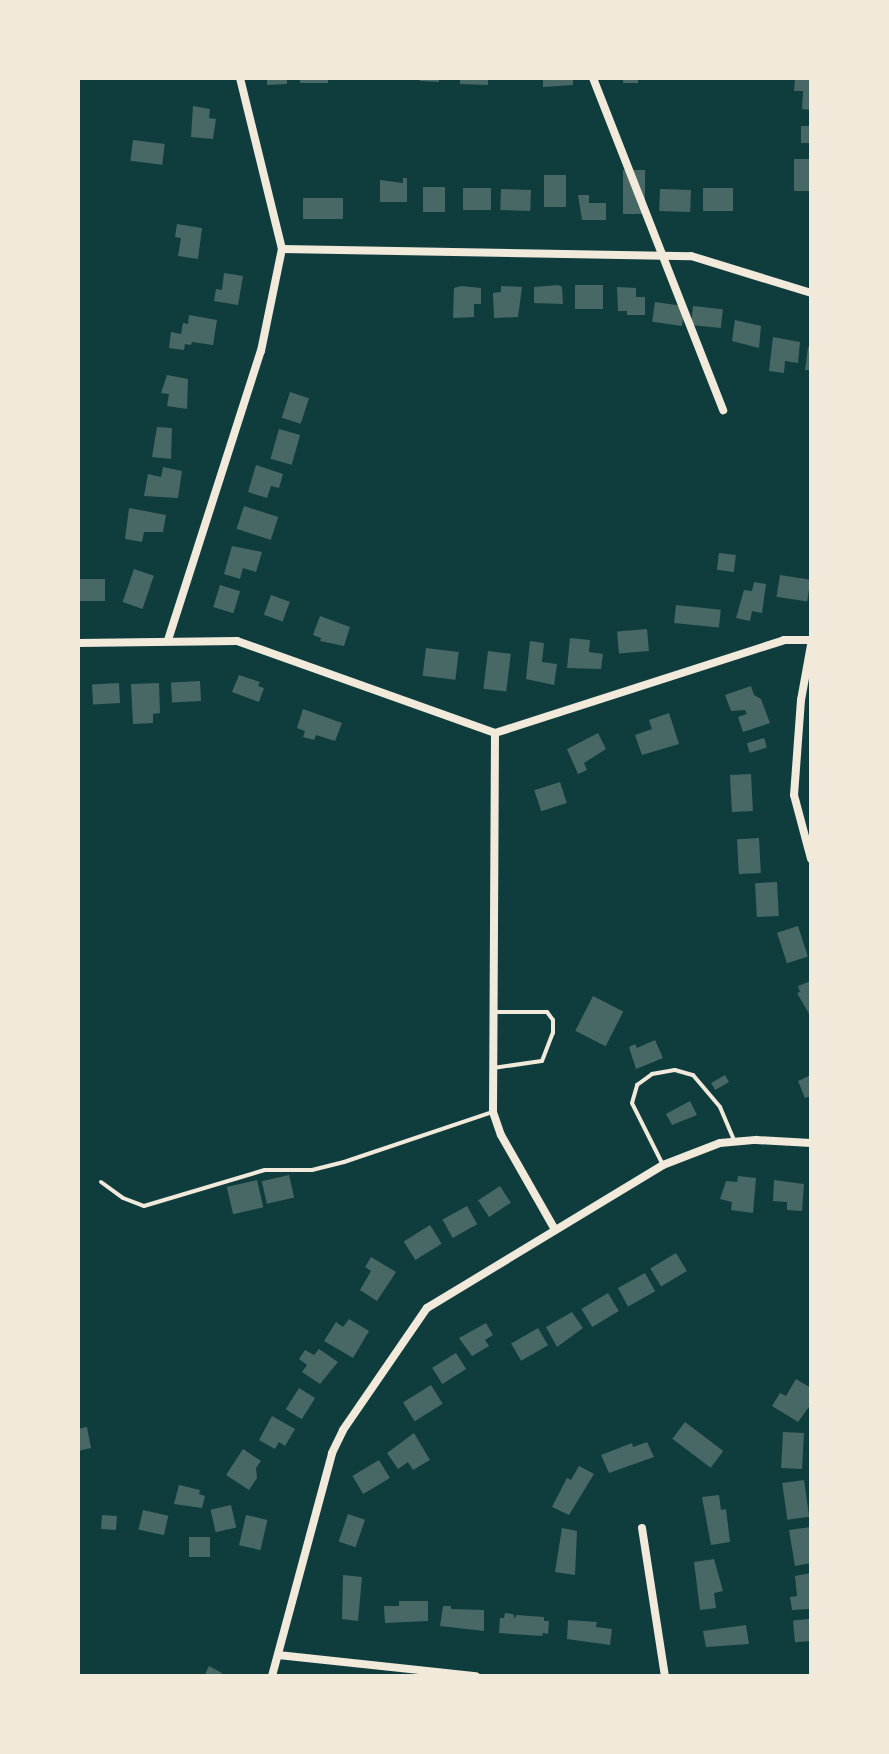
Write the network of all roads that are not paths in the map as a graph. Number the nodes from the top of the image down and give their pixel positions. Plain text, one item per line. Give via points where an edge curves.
1 (240, 78) edge
2 (593, 78) edge
3 (282, 249) junction
4 (662, 255) junction
5 (811, 293) edge
6 (723, 410) dead end
7 (168, 640) junction
8 (811, 642) edge
9 (78, 643) edge
10 (495, 733) junction
11 (811, 859) edge
12 (492, 1012) junction
13 (491, 1068) junction
14 (493, 1112) junction
15 (735, 1142) junction
16 (811, 1143) edge
17 (663, 1165) junction
18 (101, 1182) dead end
19 (554, 1228) junction
20 (642, 1528) dead end
21 (278, 1655) junction
22 (459, 1675) edge
23 (272, 1676) edge
24 (476, 1676) edge
25 (665, 1676) edge

1 - 3 street
2 - 4 street
3 - 4 street
3 - 7 street via 261,351
4 - 5 street via 722,264
4 - 6 street
7 - 9 street
7 - 10 street via 237,641 263,647
8 - 10 street via 784,640
8 - 11 street via 794,795
10 - 12 street
12 - 13 street
12 - 13 lane via 547,1012 553,1033 542,1061
13 - 14 street
14 - 18 lane via 333,1165 265,1170 144,1206
14 - 19 street
15 - 16 street
15 - 17 street
15 - 17 lane via 720,1107 693,1075 675,1070 652,1074 637,1085 632,1103
17 - 19 street
19 - 21 street via 427,1308 343,1430 322,1481
20 - 25 street
21 - 22 street
21 - 23 street
22 - 24 street

